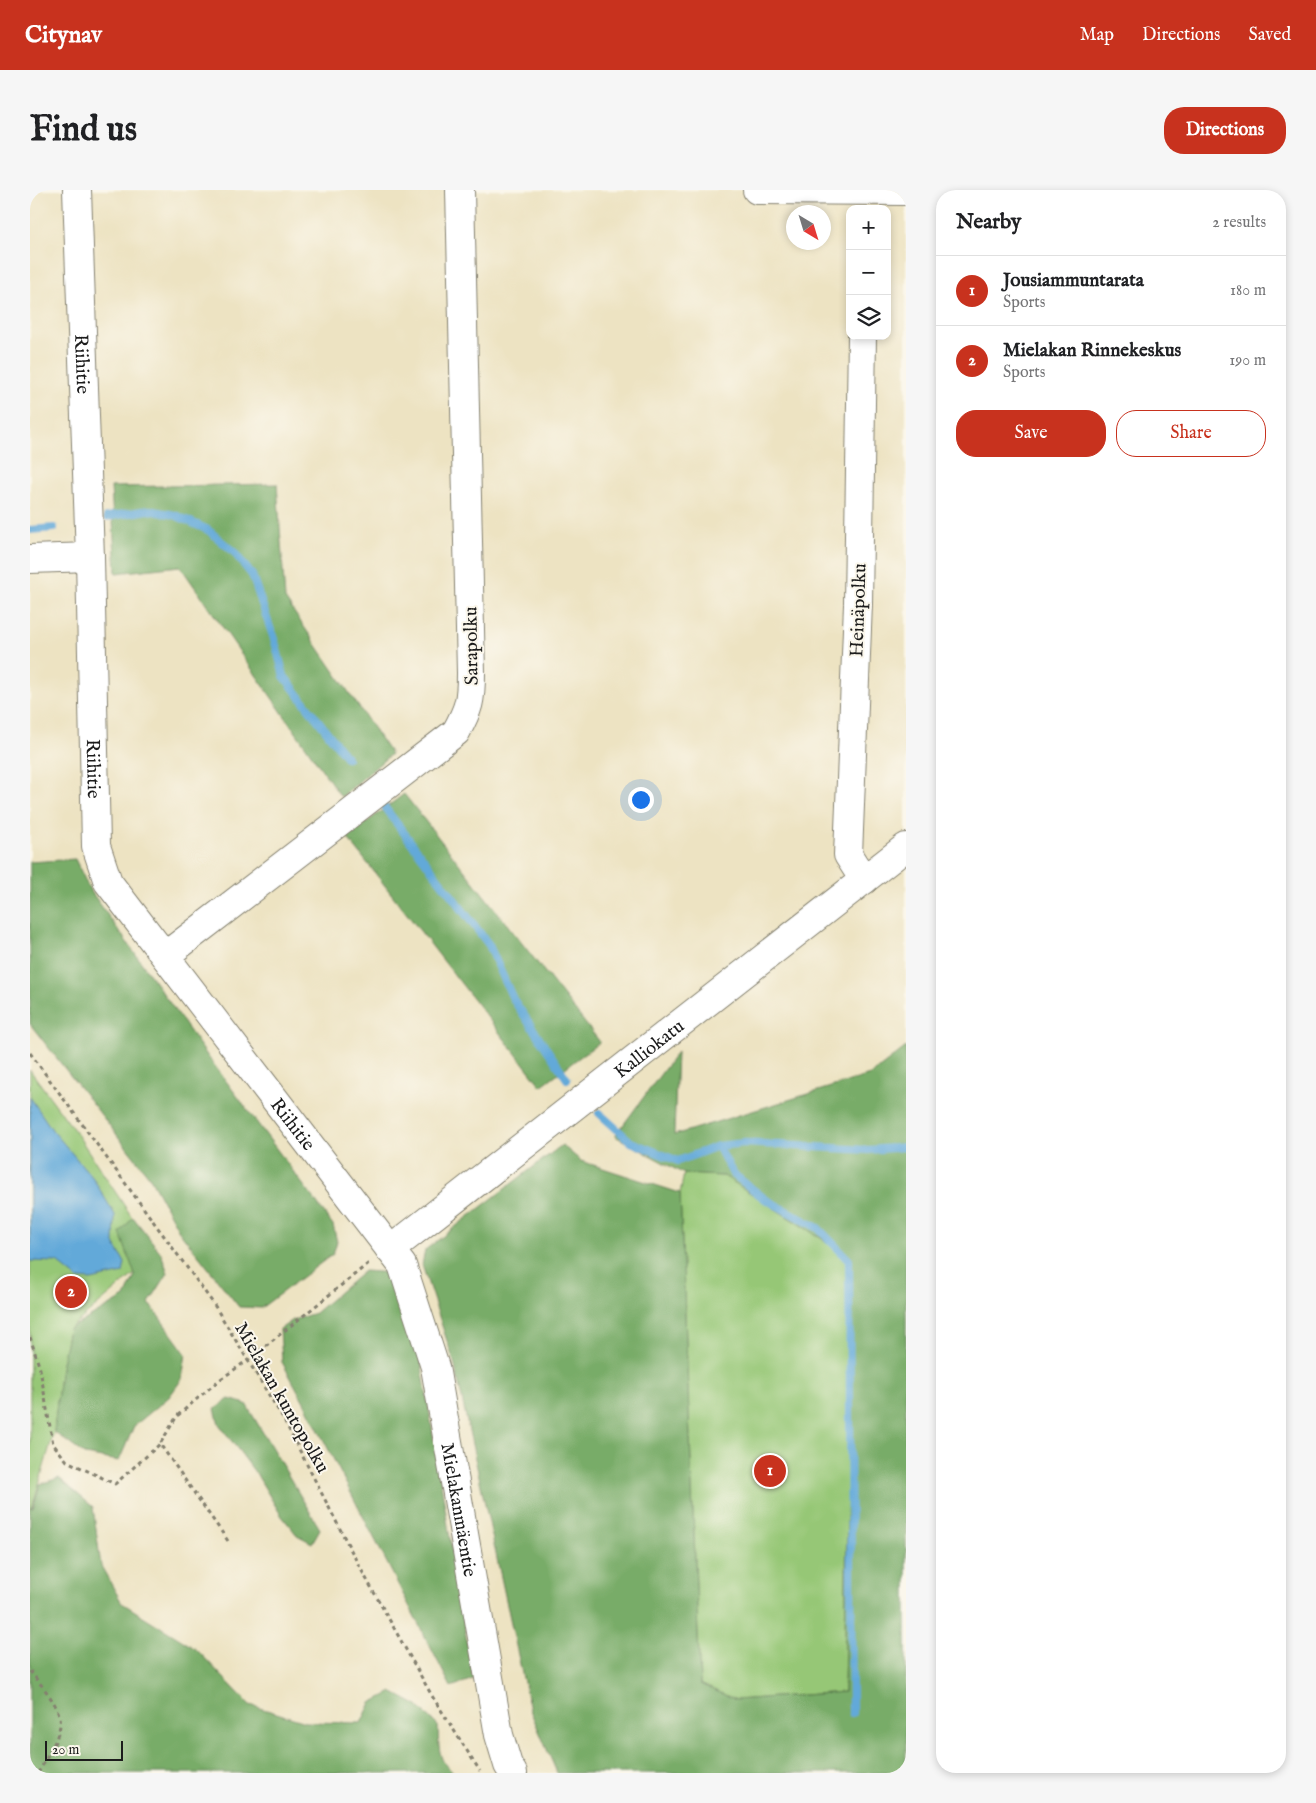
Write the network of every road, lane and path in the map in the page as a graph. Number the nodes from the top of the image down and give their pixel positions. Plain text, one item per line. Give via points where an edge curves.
1 (76, 190) edge
2 (460, 190) edge
3 (757, 190) edge
4 (906, 191) edge
5 (864, 200) edge
6 (862, 340) edge
7 (90, 557) junction
8 (30, 559) edge
9 (906, 847) edge
10 (864, 880) junction
11 (165, 956) junction
12 (30, 1053) edge
13 (390, 1250) junction
14 (30, 1337) edge
15 (248, 1360) junction
16 (160, 1444) junction
17 (228, 1541) dead end
18 (30, 1671) edge
19 (38, 1773) edge
20 (482, 1773) edge
21 (513, 1773) edge

1 - 7 street, Riihitie
2 - 11 street, Sarapolku via 471,673 468,710 456,732
3 - 5 street
4 - 5 street
6 - 10 street, Heinäpolku via 858,604 848,855
7 - 8 street
7 - 11 street, Riihitie via 96,846 108,882
9 - 10 street, Kalliokatu
10 - 13 street, Kalliokatu
11 - 13 street, Riihitie
12 - 15 path, Mielakan kuntopolku via 213,1303
13 - 15 path via 374,1259
13 - 21 street, Mielakanmäentie via 402,1265 435,1367 499,1735
14 - 16 path via 40,1369 53,1444 67,1461 115,1484
15 - 16 path via 177,1416
15 - 20 path, Mielakan kuntopolku via 283,1418 357,1562 432,1696
16 - 17 path
18 - 19 path via 48,1695 60,1719 55,1742

